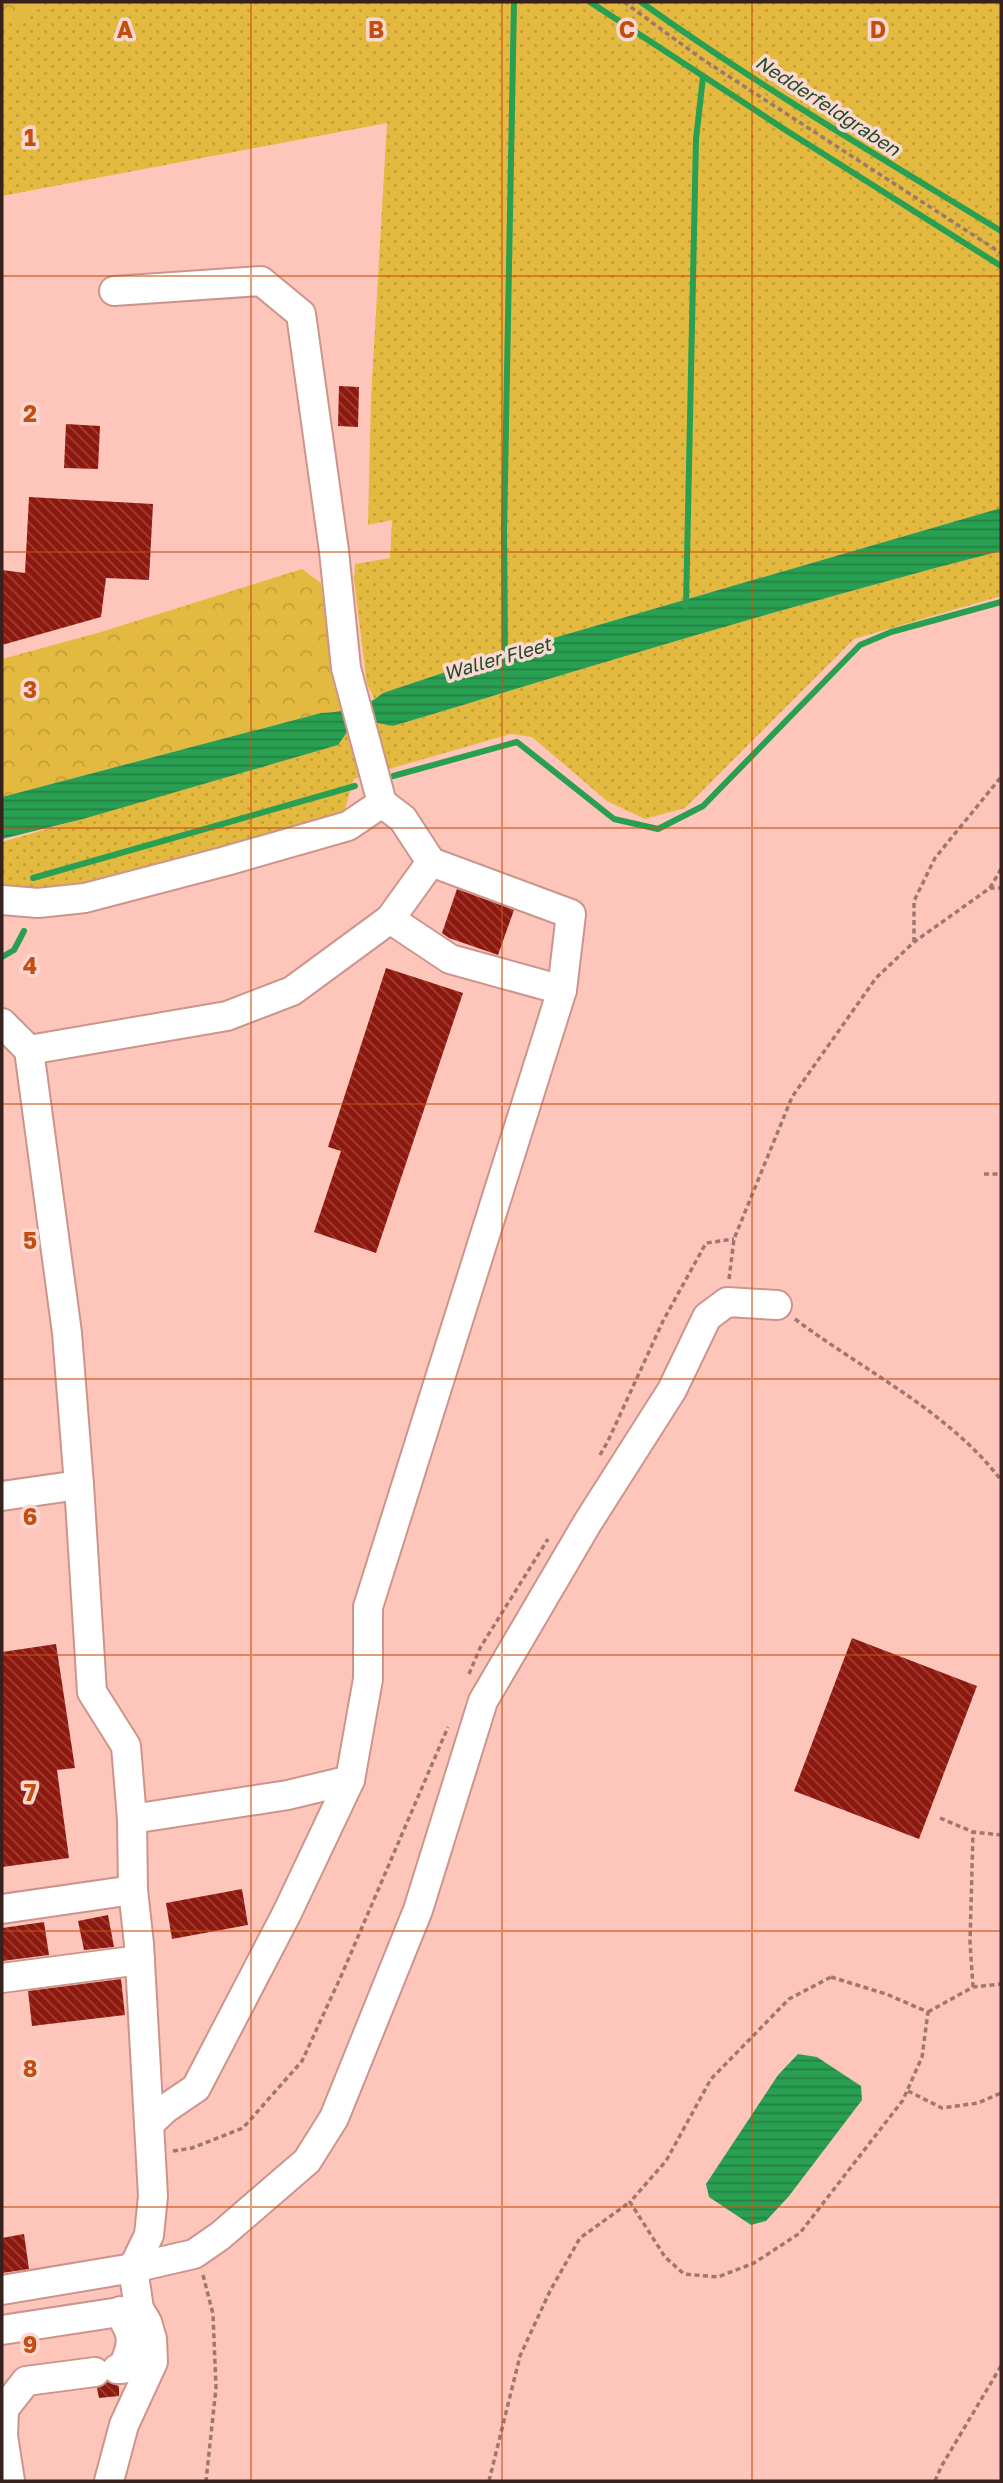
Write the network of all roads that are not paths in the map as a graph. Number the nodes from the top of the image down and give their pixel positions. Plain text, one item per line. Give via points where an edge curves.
1 (114, 291) dead end
2 (382, 803) junction
3 (431, 862) junction
4 (2, 900) edge
5 (390, 919) junction
6 (562, 990) junction
7 (2, 1023) edge
8 (29, 1050) junction
9 (777, 1305) road end
10 (79, 1485) junction
11 (2, 1496) edge
12 (350, 1780) junction
13 (132, 1819) junction
14 (132, 1890) junction
15 (2, 1909) edge
16 (140, 1960) junction
17 (2, 1978) edge
18 (149, 2124) junction
19 (133, 2268) junction
20 (2, 2290) edge
21 (130, 2310) junction
22 (2, 2330) edge
23 (3, 2409) edge
24 (10, 2481) edge
25 (109, 2481) edge

1 - 2 lane via 261,281 302,314 346,668
2 - 3 lane via 403,819
2 - 4 lane via 348,826 85,898 38,903
3 - 5 lane
3 - 6 lane via 571,914
5 - 6 lane via 450,959
5 - 8 lane via 292,991 228,1016
6 - 12 lane via 368,1607 368,1679
7 - 8 lane
8 - 10 lane via 67,1333
9 - 19 lane via 726,1302 707,1317 672,1390 483,1701 418,1910 334,2118 307,2161 194,2254
10 - 11 lane
10 - 13 lane via 92,1692 126,1746
12 - 13 lane via 288,1795
12 - 18 lane via 196,2088
13 - 14 lane
14 - 15 lane
14 - 16 lane
16 - 17 lane
16 - 18 lane
18 - 19 lane via 153,2196 149,2235
19 - 20 lane
19 - 21 lane
21 - 22 lane
21 - 23 lane via 122,2319 130,2332 131,2347 122,2369 26,2382
21 - 25 lane via 149,2331 153,2362 124,2425
23 - 24 lane

